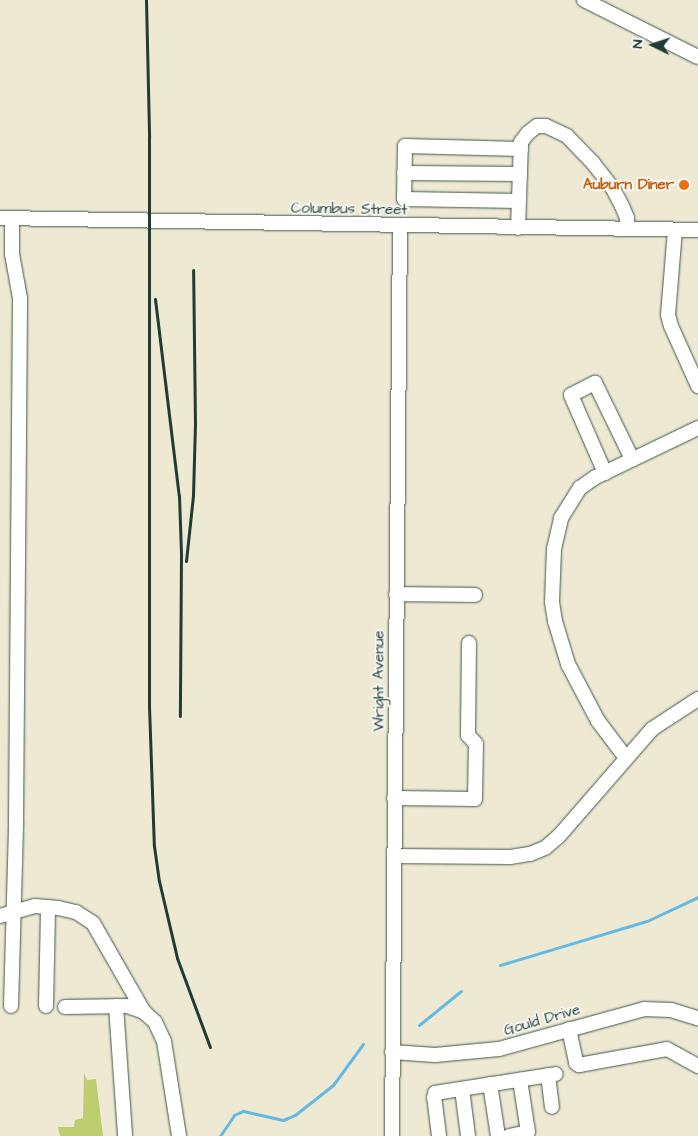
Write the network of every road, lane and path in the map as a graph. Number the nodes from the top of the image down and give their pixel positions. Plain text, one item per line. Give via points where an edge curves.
1 (584, 0) edge
2 (698, 57) edge
3 (521, 149) junction
4 (404, 173) junction
5 (520, 174) junction
6 (519, 201) junction
7 (6, 218) edge
8 (400, 226) junction
9 (518, 228) junction
10 (628, 229) junction
11 (674, 230) junction
12 (698, 230) edge
13 (698, 386) edge
14 (698, 428) edge
15 (632, 459) junction
16 (605, 473) junction
17 (396, 594) junction
18 (475, 595) dead end
19 (470, 643) dead end
20 (698, 699) edge
21 (626, 758) junction
22 (394, 798) junction
23 (394, 856) junction
24 (48, 907) junction
25 (7, 914) edge
26 (7, 1003) edge
27 (46, 1006) dead end
28 (116, 1006) junction
29 (65, 1007) dead end
30 (144, 1012) junction
31 (698, 1018) edge
32 (568, 1029) junction
33 (392, 1052) junction
34 (698, 1066) edge
35 (520, 1080) junction
36 (490, 1084) junction
37 (462, 1089) junction
38 (552, 1107) dead end
39 (125, 1136) edge
40 (179, 1136) edge
41 (392, 1136) edge
42 (439, 1136) edge
43 (468, 1136) edge
44 (498, 1136) edge
45 (508, 1136) edge

1 - 2 street
3 - 4 street via 405,146
3 - 5 street
3 - 10 street via 521,142 536,126 546,126 568,136 613,189 627,218
4 - 5 street
4 - 6 street via 404,199
5 - 6 street
6 - 9 street
7 - 8 street, Columbus Street
7 - 25 street via 20,298
8 - 9 street, Columbus Street
8 - 17 street, Wright Avenue
9 - 10 street, Columbus Street
10 - 11 street, Columbus Street
11 - 12 street, Columbus Street
11 - 13 street via 668,315
14 - 15 street
15 - 16 street
15 - 16 street via 595,383 570,395
16 - 21 street via 580,488 561,518 554,549 552,602 568,664 598,721
17 - 18 street
17 - 22 street, Wright Avenue
19 - 22 street via 468,734 476,744 475,799
20 - 21 street via 652,729
21 - 23 street via 545,848 510,857
22 - 23 street, Wright Avenue
23 - 33 street, Wright Avenue
24 - 25 street via 35,906
24 - 27 street
24 - 30 street via 76,912 93,923
25 - 26 street
28 - 29 street
28 - 30 street via 128,1006
28 - 39 street
30 - 40 street via 156,1022 164,1041
31 - 32 street, Gould Drive via 671,1010 644,1009
32 - 33 street, Gould Drive via 499,1049 434,1055
32 - 34 street via 578,1065 667,1049
33 - 41 street, Wright Avenue
35 - 36 street
35 - 38 street via 552,1074
35 - 45 street via 528,1132
36 - 37 street
36 - 44 street
37 - 42 street via 434,1095
37 - 43 street

